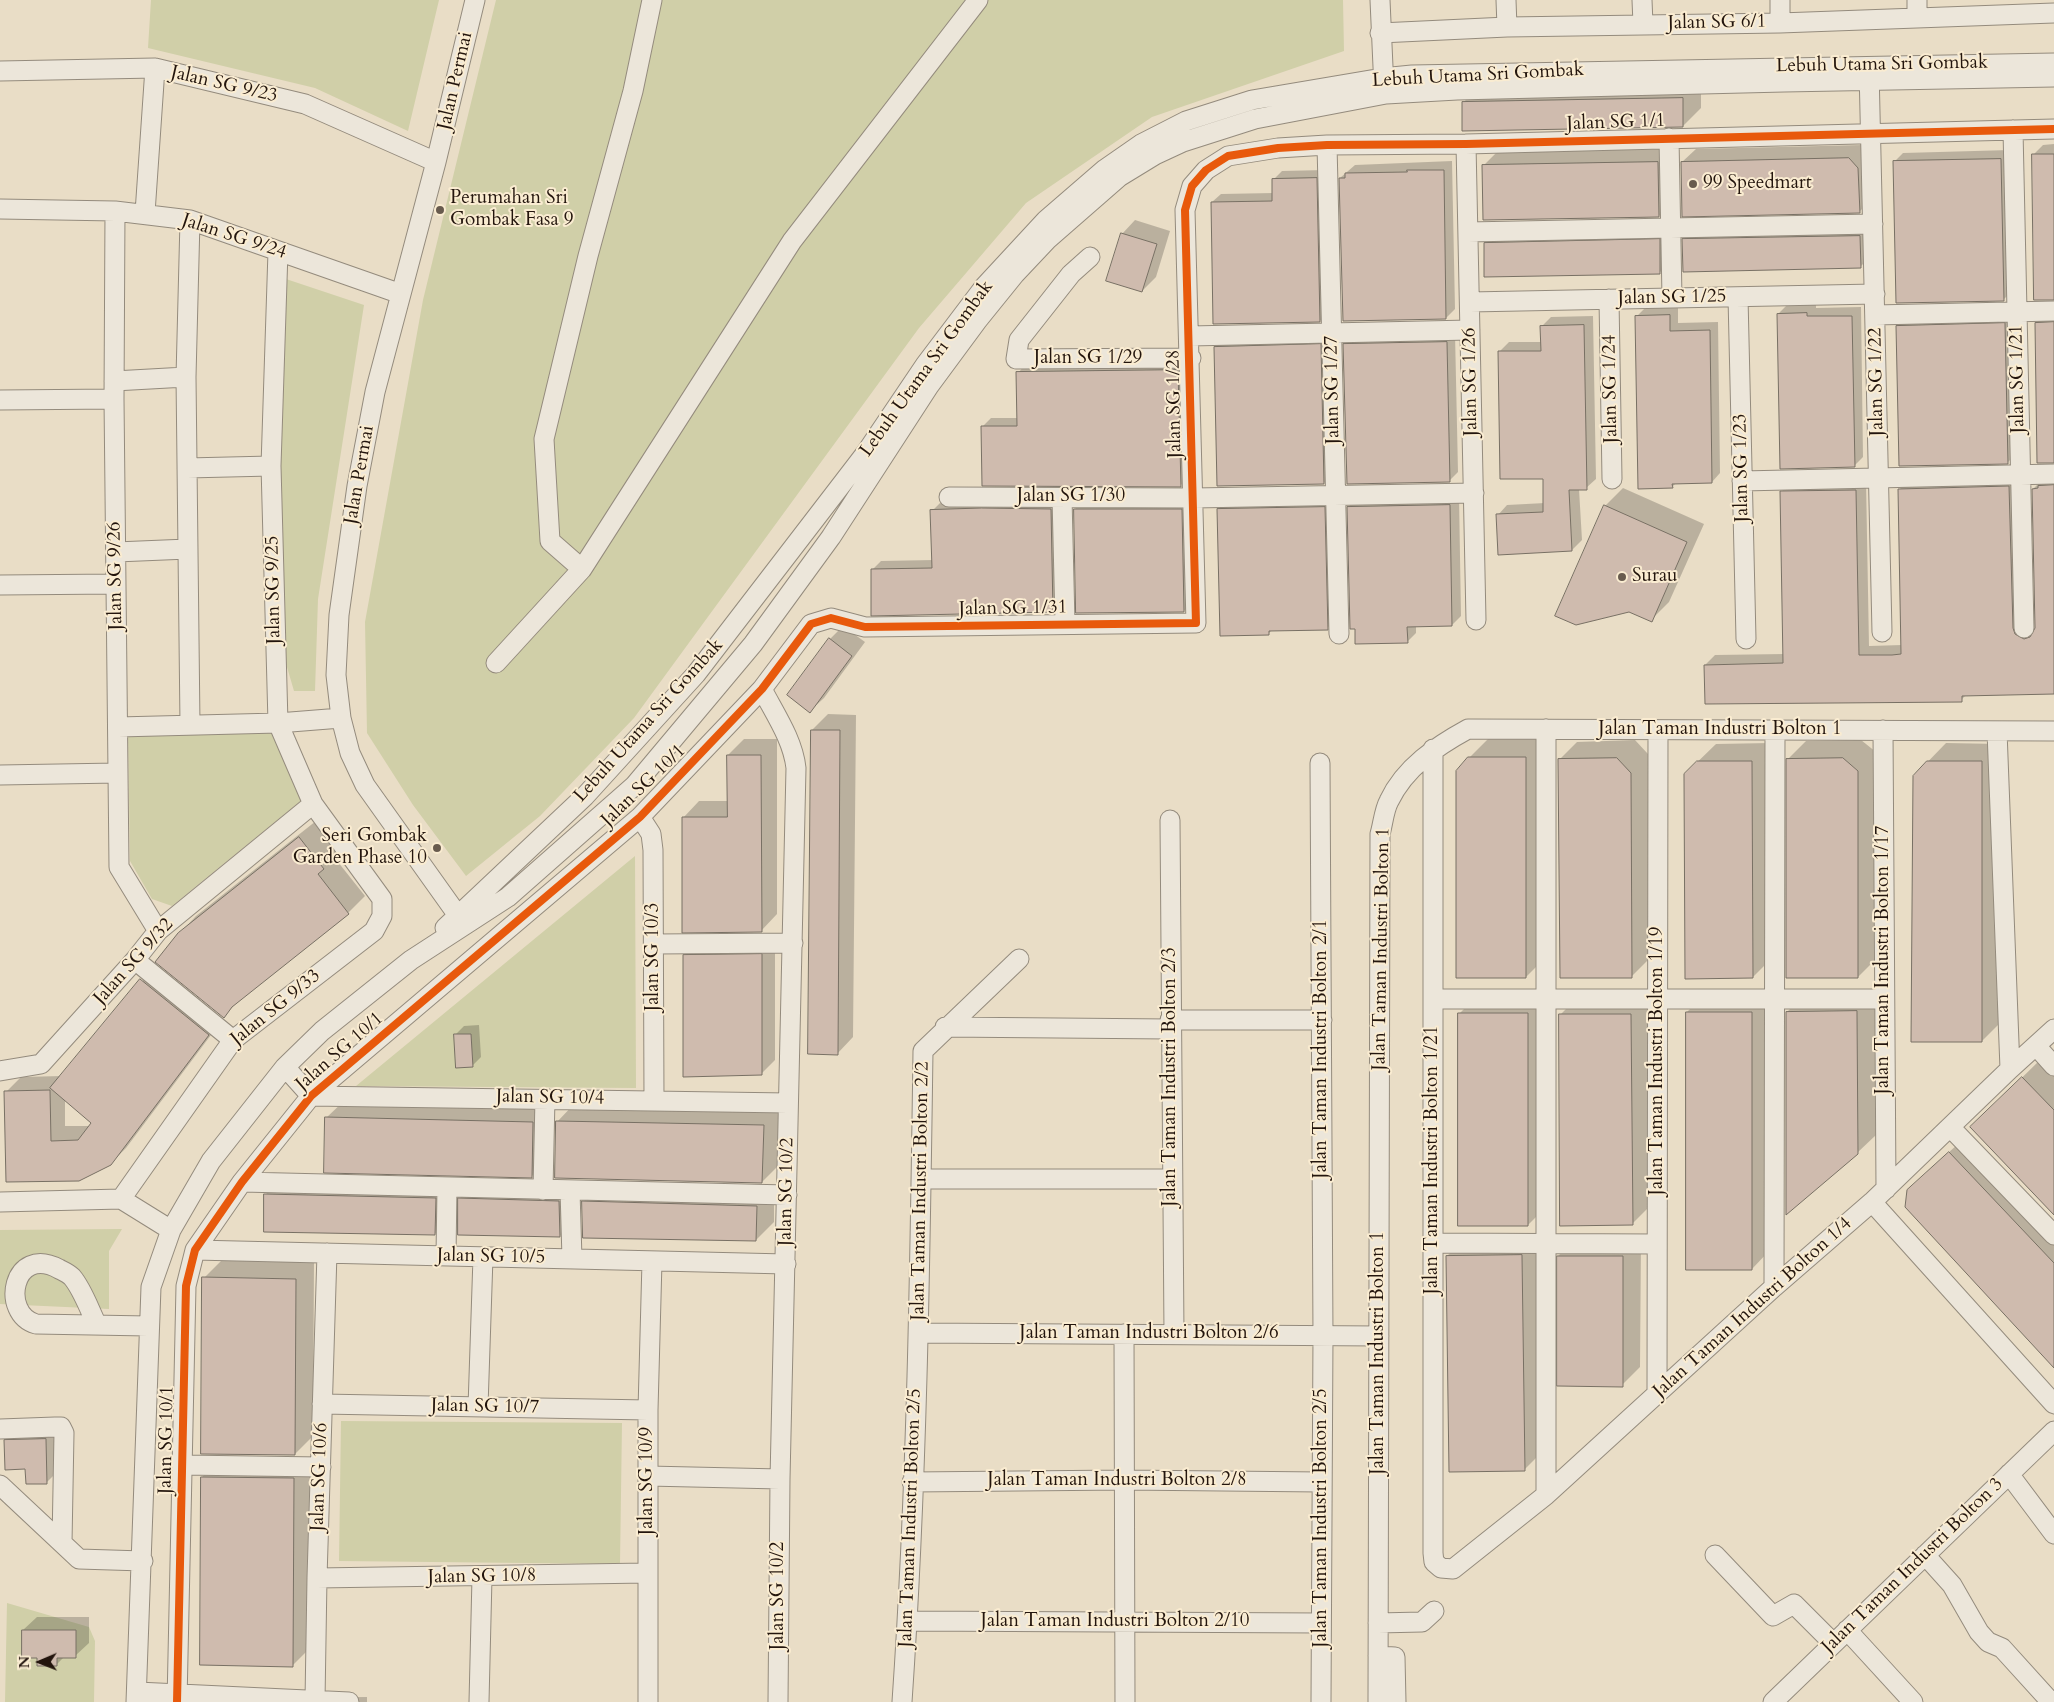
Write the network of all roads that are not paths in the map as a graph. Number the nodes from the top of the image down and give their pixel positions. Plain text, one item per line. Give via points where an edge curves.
1 (475, 0) edge
2 (652, 0) edge
3 (978, 0) edge
4 (1380, 0) edge
5 (1506, 0) edge
6 (1642, 0) edge
7 (1780, 0) edge
8 (1917, 9) edge
9 (2054, 13) edge
10 (1780, 23) junction
11 (1643, 24) junction
12 (1507, 27) junction
13 (1380, 33) junction
14 (2054, 63) edge
15 (155, 68) junction
16 (0, 71) edge
17 (1869, 73) junction
18 (2054, 78) edge
19 (1383, 86) junction
20 (2054, 129) edge
21 (2013, 130) junction
22 (1871, 133) junction
23 (1669, 138) junction
24 (1466, 144) junction
25 (1328, 145) junction
26 (436, 162) junction
27 (1192, 186) joint
28 (0, 210) edge
29 (115, 211) junction
30 (145, 213) junction
31 (190, 220) junction
32 (1873, 224) junction
33 (1671, 228) junction
34 (1468, 232) junction
35 (278, 251) junction
36 (1090, 257) dead end
37 (401, 294) junction
38 (1875, 294) junction
39 (1738, 297) junction
40 (1672, 298) junction
41 (1609, 299) junction
42 (1470, 302) junction
43 (2054, 311) edge
44 (2017, 312) junction
45 (1875, 315) junction
46 (1470, 330) junction
47 (1332, 333) junction
48 (1190, 336) junction
49 (1190, 358) junction
50 (186, 377) junction
51 (114, 390) junction
52 (0, 400) edge
53 (271, 466) junction
54 (187, 468) junction
55 (2054, 474) edge
56 (2020, 475) junction
57 (1879, 478) junction
58 (1612, 479) dead end
59 (1742, 481) junction
60 (1474, 493) junction
61 (1334, 496) junction
62 (949, 497) dead end
63 (1062, 497) junction
64 (1194, 498) junction
65 (188, 549) junction
66 (116, 552) junction
67 (582, 569) junction
68 (116, 584) junction
69 (0, 585) edge
70 (832, 618) joint
71 (1476, 620) dead end
72 (1196, 623) joint
73 (1065, 624) junction
74 (2024, 628) dead end
75 (1882, 632) dead end
76 (1339, 634) dead end
77 (1746, 639) dead end
78 (496, 663) dead end
79 (762, 689) junction
80 (341, 718) junction
81 (278, 723) junction
82 (190, 725) junction
83 (118, 727) junction
84 (1546, 729) junction
85 (1658, 730) junction
86 (1775, 730) junction
87 (1883, 730) junction
88 (1997, 731) junction
89 (2054, 731) edge
90 (1433, 749) junction
91 (1320, 763) dead end
92 (117, 773) junction
93 (0, 775) edge
94 (313, 804) junction
95 (640, 817) junction
96 (1170, 820) dead end
97 (382, 899) joint
98 (461, 920) junction
99 (158, 931) junction
100 (793, 943) junction
101 (655, 944) junction
102 (1019, 959) dead end
103 (135, 960) junction
104 (1433, 999) junction
105 (1545, 999) junction
106 (1658, 999) junction
107 (1774, 999) junction
108 (1884, 999) junction
109 (1322, 1020) junction
110 (1170, 1024) junction
111 (945, 1027) junction
112 (2054, 1029) edge
113 (233, 1040) junction
114 (2036, 1047) junction
115 (2054, 1066) edge
116 (285, 1067) junction
117 (2010, 1069) junction
118 (0, 1071) edge
119 (311, 1096) junction
120 (544, 1098) junction
121 (654, 1100) junction
122 (788, 1102) junction
123 (1950, 1127) junction
124 (921, 1179) junction
125 (1172, 1180) junction
126 (242, 1182) junction
127 (447, 1187) junction
128 (543, 1190) junction
129 (570, 1190) junction
130 (787, 1195) junction
131 (1879, 1195) junction
132 (121, 1199) junction
133 (0, 1202) edge
134 (170, 1230) junction
135 (2054, 1235) edge
136 (1433, 1243) junction
137 (1546, 1244) junction
138 (1658, 1244) junction
139 (195, 1250) junction
140 (327, 1253) junction
141 (446, 1256) junction
142 (483, 1257) junction
143 (572, 1259) junction
144 (652, 1261) junction
145 (786, 1264) junction
146 (1774, 1287) junction
147 (97, 1325) junction
148 (148, 1326) junction
149 (919, 1333) junction
150 (1124, 1334) junction
151 (1174, 1334) junction
152 (1323, 1335) junction
153 (1379, 1336) junction
154 (1657, 1393) junction
155 (322, 1404) junction
156 (2054, 1404) edge
157 (478, 1407) junction
158 (648, 1410) junction
159 (0, 1429) edge
160 (2054, 1431) edge
161 (183, 1465) junction
162 (321, 1467) junction
163 (2009, 1474) junction
164 (648, 1476) junction
165 (780, 1479) junction
166 (1124, 1480) junction
167 (912, 1482) junction
168 (1321, 1482) junction
169 (0, 1484) edge
170 (1546, 1495) junction
171 (2054, 1534) edge
172 (62, 1543) junction
173 (1715, 1555) dead end
174 (1925, 1555) junction
175 (143, 1561) junction
176 (1441, 1568) joint
177 (647, 1573) junction
178 (482, 1577) junction
179 (317, 1578) junction
180 (1434, 1611) dead end
181 (908, 1621) junction
182 (1124, 1622) junction
183 (1321, 1623) junction
184 (1378, 1623) junction
185 (1847, 1630) junction
186 (1833, 1643) junction
187 (1378, 1656) junction
188 (137, 1697) edge
189 (178, 1698) edge
190 (315, 1701) edge
191 (349, 1702) edge
192 (480, 1702) edge
193 (648, 1702) edge
194 (778, 1702) edge
195 (902, 1702) edge
196 (1125, 1702) edge
197 (1321, 1702) edge
198 (1378, 1702) edge
199 (1396, 1702) edge
200 (1773, 1702) edge
201 (1913, 1702) edge
202 (2051, 1702) edge

1 - 26 street, Jalan Permai
2 - 67 street via 634,91 588,256 544,439 550,541
3 - 67 street via 792,242
4 - 13 street
5 - 12 street
6 - 11 street
7 - 10 street
8 - 9 street, Jalan SG 6/1
8 - 10 street, Jalan SG 6/1
10 - 11 street, Jalan SG 6/1
11 - 12 street, Jalan SG 6/1
12 - 13 street, Jalan SG 6/1
13 - 19 street
14 - 17 street, Lebuh Utama Sri Gombak
15 - 16 street, Jalan SG 9/23
15 - 26 street, Jalan SG 9/23 via 305,104
15 - 30 street
17 - 18 street, Lebuh Utama Sri Gombak
17 - 19 street, Lebuh Utama Sri Gombak via 1422,75
17 - 22 street
19 - 98 street, Lebuh Utama Sri Gombak via 1255,118 1183,142 1119,177 1080,210 1015,274 977,321 929,386 831,537 753,644 634,786 508,897
19 - 98 street, Lebuh Utama Sri Gombak via 1252,100 1186,121 1141,144 1105,169 1046,220 984,287 931,357 865,454 696,674 585,796
20 - 21 street, Jalan SG 1/1
21 - 22 street, Jalan SG 1/1
21 - 44 street, Jalan SG 1/21
22 - 23 street, Jalan SG 1/1
22 - 32 street, Jalan SG 1/22
23 - 24 street, Jalan SG 1/1
23 - 33 street
24 - 25 street, Jalan SG 1/1
24 - 34 street, Jalan SG 1/26
25 - 27 street, Jalan SG 1/1 via 1228,156 1206,170
25 - 47 street, Jalan SG 1/27
26 - 37 street, Jalan Permai
27 - 48 street, Jalan SG 1/28 via 1186,210
28 - 29 street, Jalan SG 9/24
29 - 30 street, Jalan SG 9/24
29 - 51 street, Jalan SG 9/26
30 - 31 street, Jalan SG 9/24
31 - 35 street, Jalan SG 9/24
31 - 50 street
32 - 33 street
32 - 38 street, Jalan SG 1/22
33 - 34 street
33 - 40 street
34 - 42 street, Jalan SG 1/26
35 - 37 street, Jalan SG 9/24
35 - 53 street, Jalan SG 9/25
36 - 49 street, Jalan SG 1/29 via 1071,274 1018,340 1016,359
37 - 80 street, Jalan Permai via 373,402 341,597 336,675
38 - 39 street, Jalan SG 1/25
38 - 45 street, Jalan SG 1/22
39 - 40 street, Jalan SG 1/25
39 - 59 street, Jalan SG 1/23
40 - 41 street, Jalan SG 1/25
41 - 42 street, Jalan SG 1/25
41 - 58 street, Jalan SG 1/24
42 - 46 street, Jalan SG 1/26
43 - 44 street
44 - 45 street
44 - 56 street, Jalan SG 1/21
45 - 57 street, Jalan SG 1/22
46 - 47 street
46 - 60 street, Jalan SG 1/26
47 - 48 street
47 - 61 street, Jalan SG 1/27
48 - 49 street, Jalan SG 1/28
49 - 64 street, Jalan SG 1/28
50 - 51 street
50 - 54 street
51 - 52 street
51 - 66 street, Jalan SG 9/26
53 - 54 street
53 - 81 street, Jalan SG 9/25
54 - 65 street
55 - 56 street
56 - 57 street
56 - 74 street, Jalan SG 1/21
57 - 59 street
57 - 75 street, Jalan SG 1/22
59 - 77 street, Jalan SG 1/23
60 - 61 street, Jalan SG 1/30
60 - 71 street, Jalan SG 1/26
61 - 64 street, Jalan SG 1/30
61 - 76 street, Jalan SG 1/27
62 - 63 street, Jalan SG 1/30
63 - 64 street, Jalan SG 1/30
63 - 73 street
64 - 72 street, Jalan SG 1/28
65 - 66 street
65 - 82 street
66 - 68 street, Jalan SG 9/26
67 - 78 street
68 - 69 street
68 - 83 street, Jalan SG 9/26
70 - 73 street, Jalan SG 1/31 via 865,628
70 - 79 street, Jalan SG 10/1 via 811,624
72 - 73 street, Jalan SG 1/31
79 - 95 street, Jalan SG 10/1
79 - 100 street, Jalan SG 10/2 via 795,754
80 - 81 street
80 - 98 street, Jalan Permai via 350,753 365,785
81 - 82 street
81 - 94 street, Jalan SG 9/25
82 - 83 street
83 - 92 street, Jalan SG 9/26
84 - 85 street, Jalan Taman Industri Bolton 1
84 - 90 street, Jalan Taman Industri Bolton 1 via 1468,729
84 - 105 street
85 - 86 street, Jalan Taman Industri Bolton 1
85 - 106 street, Jalan Taman Industri Bolton 1/19
86 - 87 street, Jalan Taman Industri Bolton 1
86 - 107 street
87 - 88 street, Jalan Taman Industri Bolton 1
87 - 108 street, Jalan Taman Industri Bolton 1/17
88 - 89 street, Jalan Taman Industri Bolton 1
88 - 117 street
90 - 104 street, Jalan Taman Industri Bolton 1/21
90 - 153 street, Jalan Taman Industri Bolton 1 via 1409,772 1389,801 1380,834
91 - 109 street, Jalan Taman Industri Bolton 2/1
92 - 93 street
92 - 99 street, Jalan SG 9/26 via 119,867
94 - 97 street, Jalan SG 9/25
94 - 99 street, Jalan SG 9/32
95 - 101 street, Jalan SG 10/3 via 651,834 653,850
95 - 119 street, Jalan SG 10/1
96 - 110 street, Jalan Taman Industri Bolton 2/3
97 - 113 street, Jalan SG 9/33 via 382,916 374,931
98 - 116 street, Lebuh Utama Sri Gombak via 322,1031
99 - 103 street, Jalan SG 9/32
100 - 101 street
100 - 122 street, Jalan SG 10/2
101 - 121 street, Jalan SG 10/3
102 - 111 street, Jalan Taman Industri Bolton 2/2
103 - 113 street
103 - 118 street, Jalan SG 9/32 via 41,1064
104 - 105 street
104 - 136 street, Jalan Taman Industri Bolton 1/21
105 - 106 street
105 - 137 street
106 - 107 street
106 - 138 street, Jalan Taman Industri Bolton 1/19
107 - 108 street
107 - 146 street
108 - 131 street, Jalan Taman Industri Bolton 1/17
109 - 110 street
109 - 152 street, Jalan Taman Industri Bolton 2/1
110 - 111 street
110 - 125 street, Jalan Taman Industri Bolton 2/3
111 - 124 street, Jalan Taman Industri Bolton 2/2 via 923,1051
112 - 114 street, Jalan Taman Industri Bolton 1/4
113 - 132 street, Jalan SG 9/33
114 - 115 street
114 - 117 street, Jalan Taman Industri Bolton 1/4
116 - 119 street
116 - 134 street, Lebuh Utama Sri Gombak via 211,1161
117 - 123 street, Jalan Taman Industri Bolton 1/4
119 - 120 street, Jalan SG 10/4
119 - 126 street, Jalan SG 10/1
120 - 121 street, Jalan SG 10/4
120 - 128 street
121 - 122 street, Jalan SG 10/4
122 - 130 street, Jalan SG 10/2
123 - 131 street, Jalan Taman Industri Bolton 1/4
123 - 135 street
124 - 125 street
124 - 149 street, Jalan Taman Industri Bolton 2/2
125 - 151 street, Jalan Taman Industri Bolton 2/3
126 - 127 street
126 - 139 street, Jalan SG 10/1
127 - 128 street
127 - 141 street
128 - 129 street
129 - 130 street
129 - 143 street
130 - 145 street, Jalan SG 10/2
131 - 146 street, Jalan Taman Industri Bolton 1/4
131 - 156 street
132 - 133 street
132 - 134 street
134 - 148 street, Lebuh Utama Sri Gombak via 151,1287
136 - 137 street
136 - 176 street, Jalan Taman Industri Bolton 1/21 via 1433,1553 1434,1562
137 - 138 street
137 - 170 street
138 - 154 street, Jalan Taman Industri Bolton 1/19
139 - 140 street, Jalan SG 10/5
139 - 161 street, Jalan SG 10/1 via 186,1286
140 - 141 street, Jalan SG 10/5
140 - 155 street, Jalan SG 10/6
141 - 142 street, Jalan SG 10/5
142 - 143 street, Jalan SG 10/5
142 - 157 street
143 - 144 street, Jalan SG 10/5
144 - 145 street, Jalan SG 10/5
144 - 158 street, Jalan SG 10/9
145 - 165 street, Jalan SG 10/2
146 - 154 street, Jalan Taman Industri Bolton 1/4
147 - 147 street via 24,1321 13,1308 11,1298 20,1269 39,1263 71,1276
147 - 148 street
148 - 175 street, Lebuh Utama Sri Gombak
149 - 150 street, Jalan Taman Industri Bolton 2/6
149 - 167 street, Jalan Taman Industri Bolton 2/5
150 - 151 street, Jalan Taman Industri Bolton 2/6
150 - 166 street
151 - 152 street, Jalan Taman Industri Bolton 2/6
152 - 153 street, Jalan Taman Industri Bolton 2/6
152 - 168 street, Jalan Taman Industri Bolton 2/5
153 - 184 street, Jalan Taman Industri Bolton 1
154 - 170 street, Jalan Taman Industri Bolton 1/4
155 - 157 street, Jalan SG 10/7
155 - 162 street, Jalan SG 10/6
157 - 158 street, Jalan SG 10/7
158 - 164 street, Jalan SG 10/9
159 - 172 street via 61,1427 64,1433
160 - 163 street, Jalan Taman Industri Bolton 3
161 - 162 street
161 - 189 street, Jalan SG 10/1
162 - 179 street, Jalan SG 10/6
163 - 171 street
163 - 174 street, Jalan Taman Industri Bolton 3
164 - 165 street
164 - 177 street, Jalan SG 10/9
165 - 194 street, Jalan SG 10/2
166 - 167 street, Jalan Taman Industri Bolton 2/8
166 - 168 street, Jalan Taman Industri Bolton 2/8
166 - 182 street
167 - 181 street, Jalan Taman Industri Bolton 2/5
168 - 183 street, Jalan Taman Industri Bolton 2/5
169 - 172 street
170 - 176 street, Jalan Taman Industri Bolton 1/4 via 1453,1569
172 - 175 street via 79,1559
173 - 186 street via 1773,1616 1794,1604
174 - 185 street, Jalan Taman Industri Bolton 3
174 - 202 street via 1952,1585 1979,1632 1988,1642 2002,1648
175 - 188 street, Lebuh Utama Sri Gombak
177 - 178 street, Jalan SG 10/8
177 - 193 street, Jalan SG 10/9
178 - 179 street, Jalan SG 10/8
178 - 192 street
179 - 190 street, Jalan SG 10/6
180 - 184 street via 1422,1622
181 - 182 street, Jalan Taman Industri Bolton 2/10
181 - 195 street, Jalan Taman Industri Bolton 2/5
182 - 183 street, Jalan Taman Industri Bolton 2/10
182 - 196 street
183 - 197 street, Jalan Taman Industri Bolton 2/5
184 - 187 street, Jalan Taman Industri Bolton 1
185 - 186 street, Jalan Taman Industri Bolton 3
185 - 201 street
186 - 200 street, Jalan Taman Industri Bolton 3
187 - 198 street, Jalan Taman Industri Bolton 1
187 - 199 street via 1396,1657
188 - 189 street
189 - 190 street
190 - 191 street

